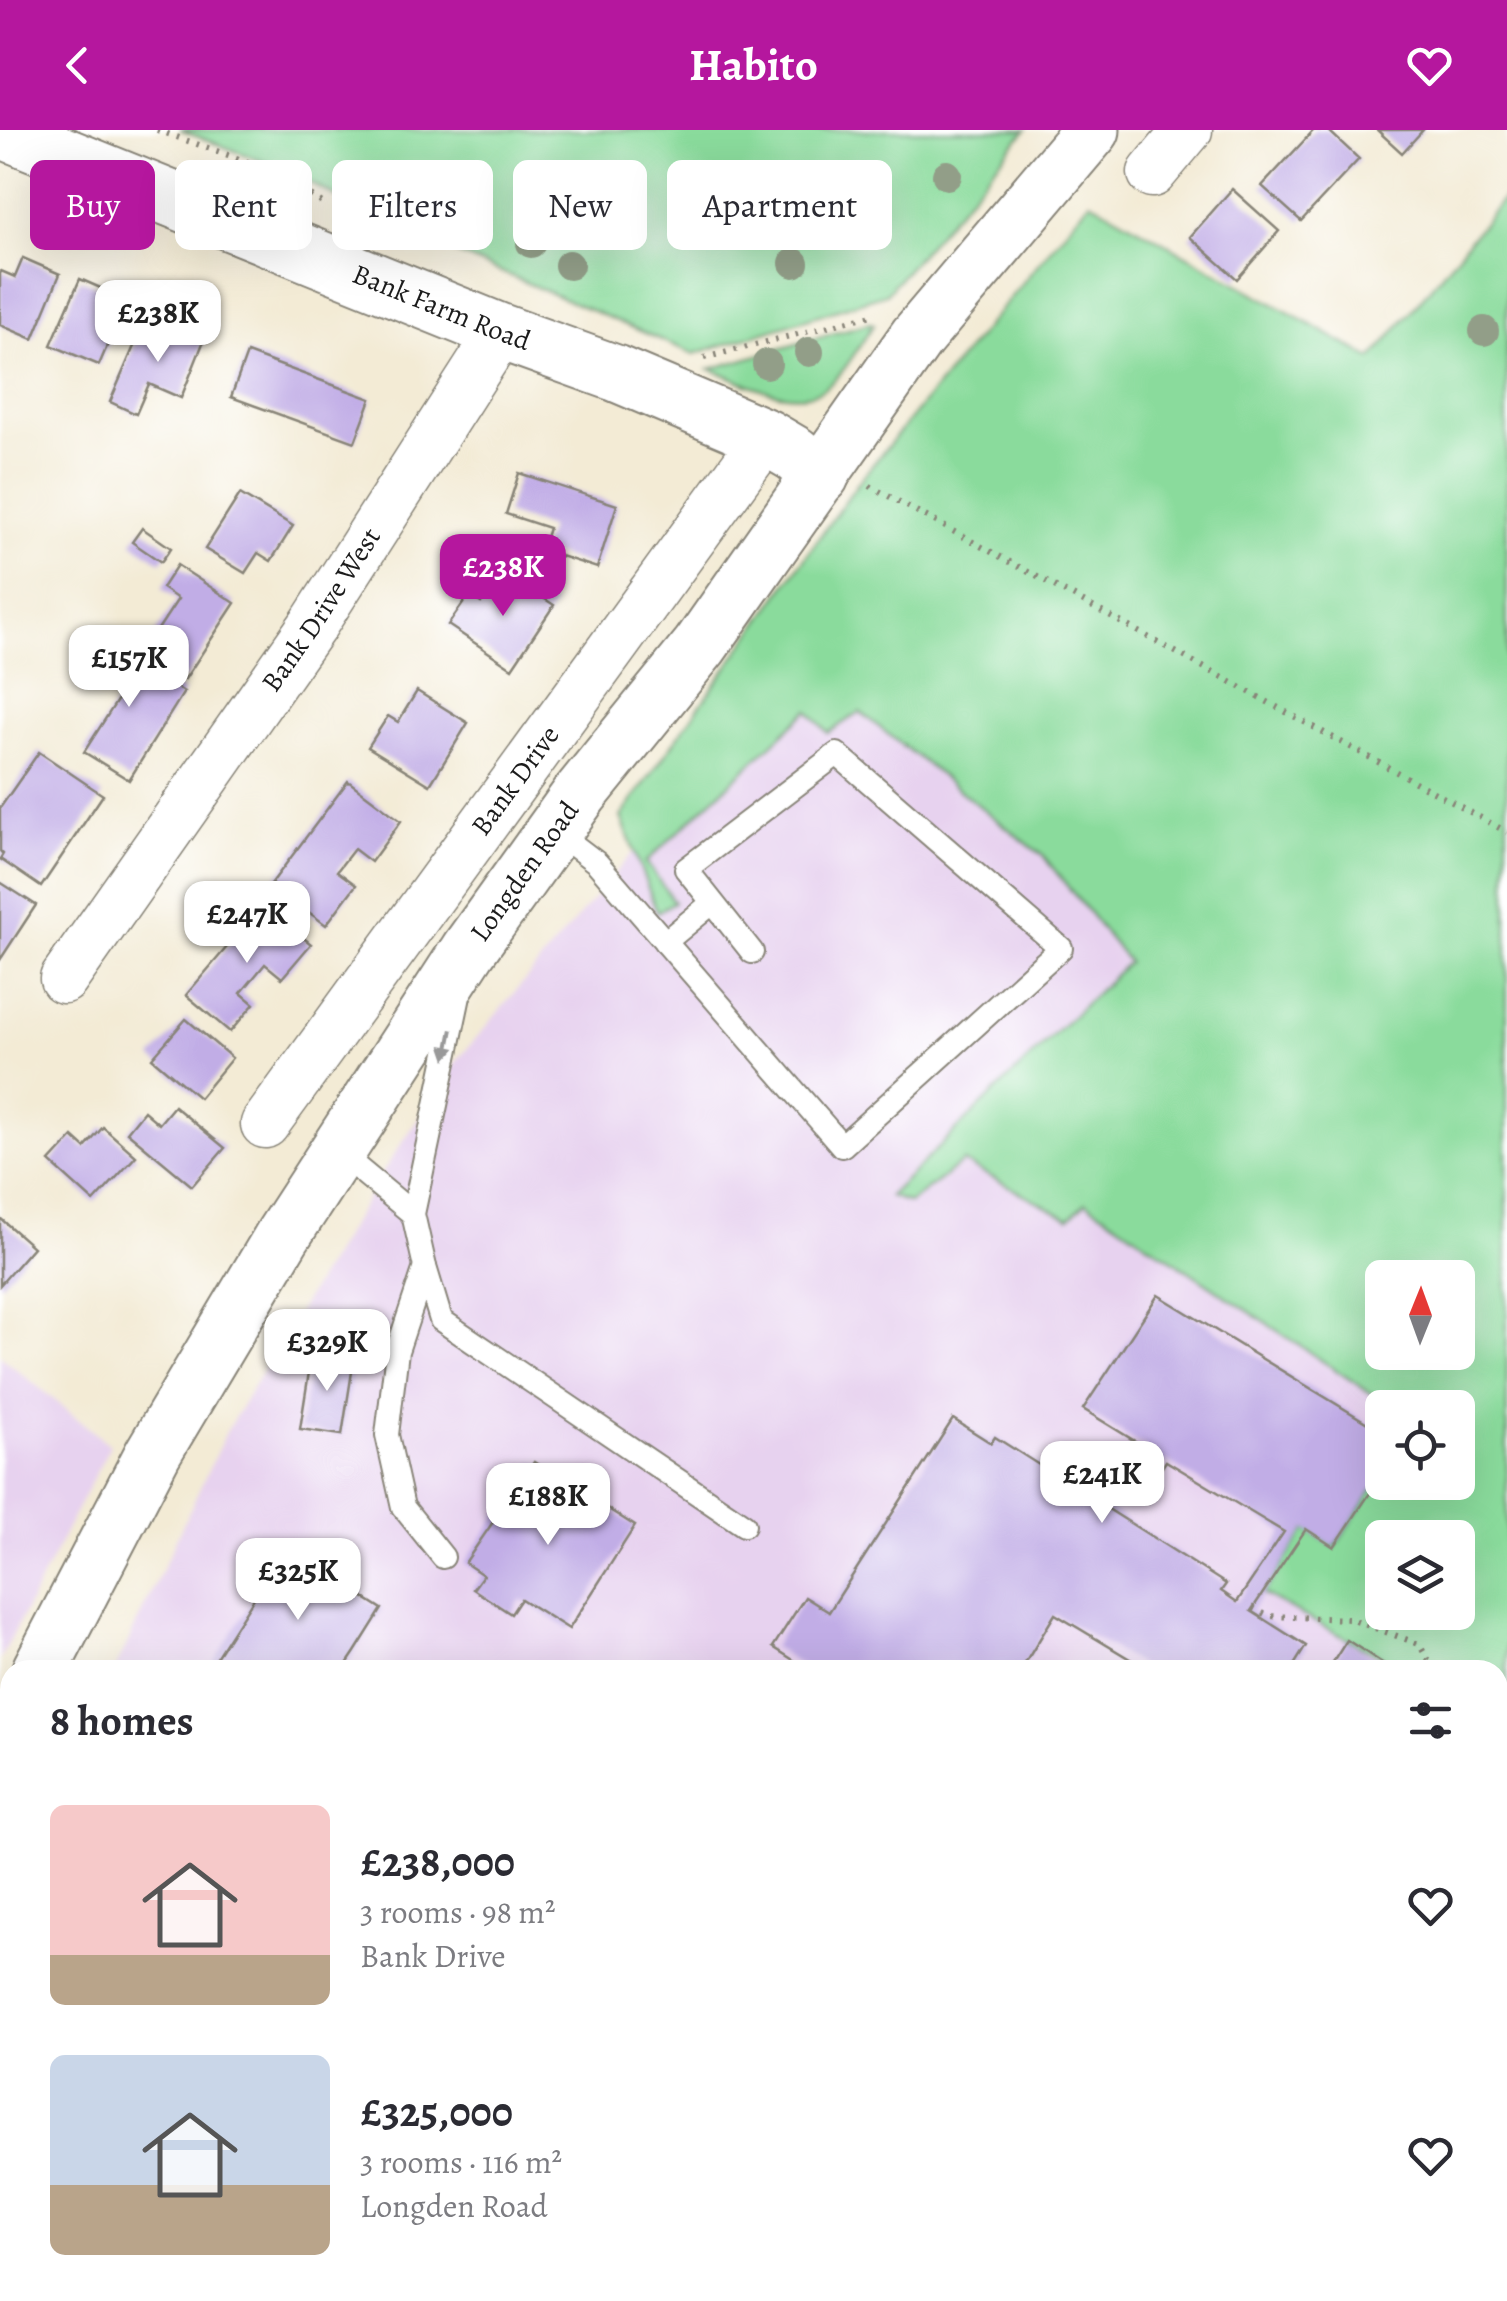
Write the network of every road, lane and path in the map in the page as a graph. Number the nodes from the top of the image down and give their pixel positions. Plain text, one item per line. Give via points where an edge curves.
1 (0, 130) edge
2 (157, 130) edge
3 (1092, 130) edge
4 (1188, 130) edge
5 (1152, 173) dead end
6 (332, 210) edge
7 (886, 318) dead end
8 (502, 332) junction
9 (692, 362) dead end
10 (766, 437) junction
11 (826, 468) junction
12 (555, 831) junction
13 (1507, 832) edge
14 (712, 902) junction
15 (666, 942) junction
16 (468, 948) junction
17 (752, 952) dead end
18 (64, 979) dead end
19 (264, 1124) dead end
20 (337, 1150) junction
21 (414, 1214) junction
22 (425, 1268) junction
23 (744, 1525) dead end
24 (443, 1557) dead end
25 (1252, 1608) dead end
26 (45, 1660) edge
27 (1428, 1660) edge

1 - 8 street, Bank Farm Road
2 - 6 path via 279,172
3 - 11 street, Longden Road via 916,338
4 - 5 street
7 - 9 path via 878,313
8 - 10 street, Bank Farm Road
8 - 18 street, Bank Drive West via 313,625
10 - 11 street, Bank Farm Road
10 - 19 street, Bank Drive
11 - 12 street, Longden Road via 700,646
11 - 13 path via 860,480
12 - 15 lane via 597,863
12 - 16 street, Longden Road
14 - 15 lane
14 - 15 lane via 686,869 838,754 1061,948 842,1146
14 - 17 lane
16 - 20 street, Longden Road
16 -> 21 lane
20 - 21 lane
20 - 26 street, Longden Road via 153,1453
21 - 22 lane
22 - 23 lane via 441,1320
22 - 24 lane via 397,1351 387,1435 403,1507
25 - 27 path via 1268,1616 1350,1618 1419,1644

